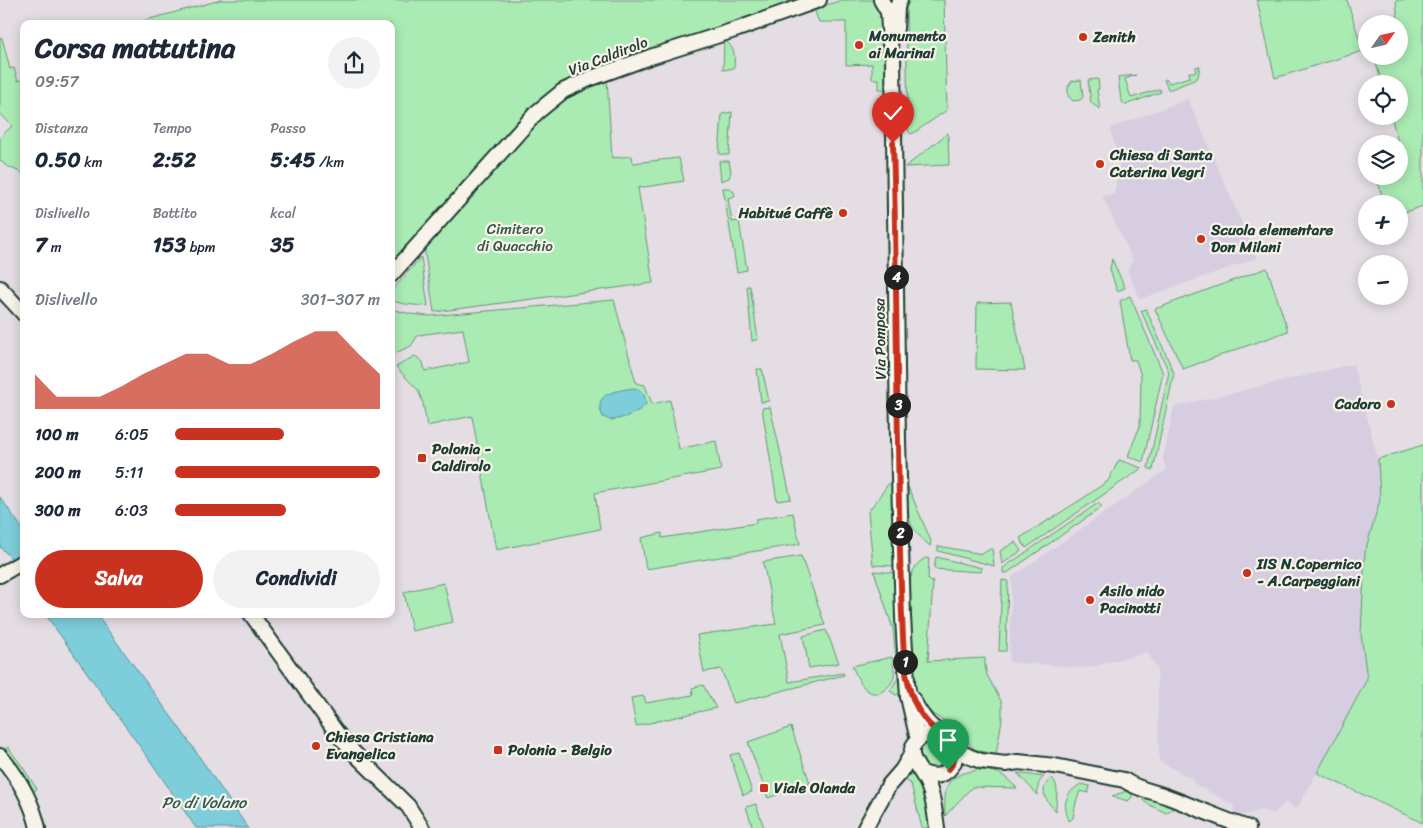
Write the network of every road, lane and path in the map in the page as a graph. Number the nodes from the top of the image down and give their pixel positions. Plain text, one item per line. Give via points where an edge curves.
1 (819, 0) edge
2 (881, 0) edge
3 (900, 0) edge
4 (893, 57) junction
5 (395, 271) edge
6 (0, 288) edge
7 (20, 310) edge
8 (20, 563) edge
9 (0, 575) edge
10 (254, 618) edge
11 (907, 680) junction
12 (941, 734) junction
13 (915, 746) junction
14 (953, 746) junction
15 (0, 756) edge
16 (981, 761) junction
17 (947, 770) junction
18 (920, 771) junction
19 (897, 776) junction
20 (936, 822) edge
21 (38, 828) edge
22 (422, 828) edge
23 (865, 828) edge
24 (1248, 828) edge

1 - 5 main road, Via Caldirolo via 589,79 563,91 536,113
2 - 4 main road, Via Pomposa via 888,12
3 - 4 main road, Via Pomposa
4 - 11 main road, Via Pomposa via 898,441 902,617
6 - 7 main road
8 - 9 main road
10 - 22 main road via 337,733 408,806
11 - 12 main road, Via Pomposa via 919,711
11 - 13 main road, Via Pomposa
12 - 13 main road via 928,734
12 - 14 main road, Via Pomposa
13 - 18 main road, Via Pomposa via 914,763
13 - 19 main road
14 - 16 main road
14 - 17 main road, Via Pomposa via 955,757
15 - 21 main road via 21,784
16 - 17 main road
16 - 24 main road via 1018,762 1124,780 1133,787 1166,796
17 - 18 main road via 934,776
17 - 20 main road, Via Pomposa via 938,796
18 - 19 main road
18 - 20 main road, Via Pomposa via 929,786
19 - 23 main road

